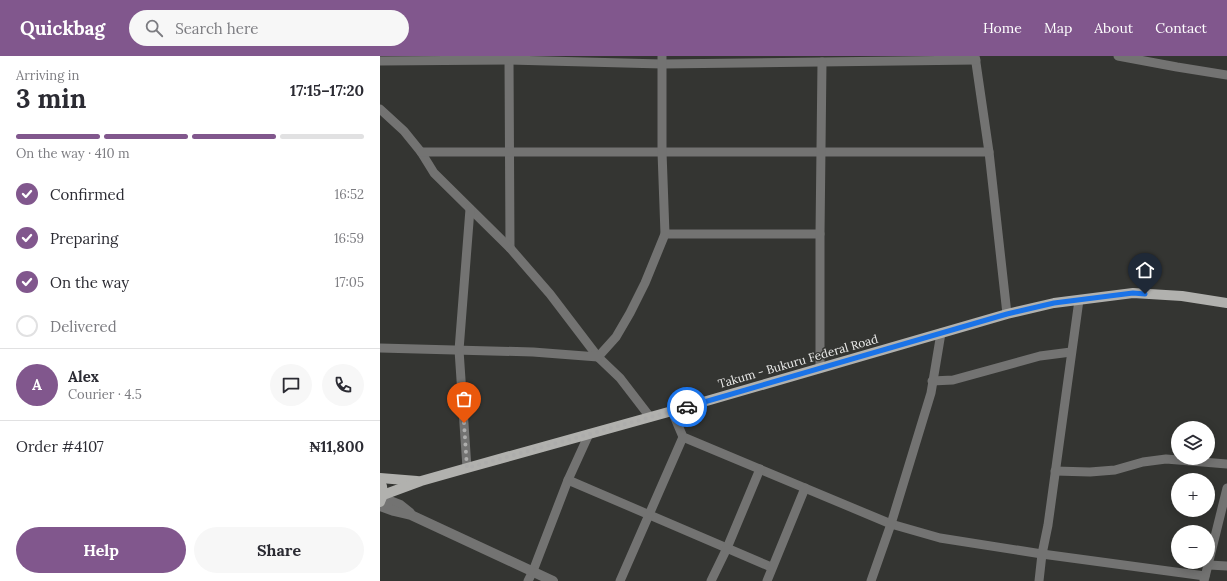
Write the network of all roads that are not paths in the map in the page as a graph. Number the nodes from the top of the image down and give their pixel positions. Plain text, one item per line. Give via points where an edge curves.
1 (1118, 56) edge
2 (976, 58) edge
3 (509, 60) junction
4 (662, 60) edge
5 (380, 61) edge
6 (822, 62) junction
7 (1227, 75) edge
8 (380, 109) edge
9 (421, 152) junction
10 (662, 152) junction
11 (821, 152) junction
12 (989, 152) junction
13 (509, 153) junction
14 (470, 209) junction
15 (665, 234) junction
16 (820, 234) junction
17 (510, 248) junction
18 (1078, 300) junction
19 (1227, 303) edge
20 (1007, 314) junction
21 (941, 333) junction
22 (380, 348) edge
23 (459, 350) junction
24 (1071, 352) junction
25 (598, 357) junction
26 (820, 368) junction
27 (932, 381) junction
28 (672, 411) junction
29 (650, 417) junction
30 (589, 434) junction
31 (683, 437) junction
32 (1227, 464) edge
33 (467, 468) junction
34 (760, 470) junction
35 (1055, 471) junction
36 (380, 478) edge
37 (568, 480) junction
38 (380, 481) edge
39 (421, 481) junction
40 (805, 488) junction
41 (1227, 488) edge
42 (381, 500) edge
43 (650, 515) junction
44 (891, 524) junction
45 (1215, 537) edge
46 (727, 548) junction
47 (1042, 554) junction
48 (1215, 565) edge
49 (1227, 566) edge
50 (771, 567) junction
51 (533, 571) junction
52 (1205, 578) edge
53 (528, 581) edge
54 (553, 581) edge
55 (620, 581) edge
56 (711, 581) edge
57 (766, 581) edge
58 (871, 581) edge
59 (1039, 581) edge

1 - 7 street
2 - 6 street
2 - 12 street
3 - 4 street
3 - 5 street
3 - 13 street
4 - 6 street
4 - 10 street
6 - 11 street
8 - 9 street via 404,131
9 - 13 street
9 - 14 street via 434,173
10 - 11 street
10 - 13 street
10 - 15 street
11 - 12 street
11 - 16 street
12 - 20 street
13 - 17 street
14 - 17 street
14 - 23 street
15 - 16 street
15 - 25 street via 646,283 633,307 616,337
16 - 26 street
17 - 25 street via 550,294
18 - 19 main road, Takum - Bukuru Federal Road via 1133,293 1182,296
18 - 20 main road, Takum - Bukuru Federal Road
18 - 24 street
20 - 21 main road, Takum - Bukuru Federal Road
21 - 26 main road, Takum - Bukuru Federal Road
21 - 27 street
22 - 23 street
23 - 25 street
23 - 33 street
24 - 27 street via 1040,356 953,380
24 - 35 street
25 - 29 street via 620,378
26 - 28 main road, Takum - Bukuru Federal Road
27 - 44 street via 931,393
28 - 29 main road, Takum - Bukuru Federal Road
28 - 31 street
29 - 30 main road, Takum - Bukuru Federal Road
30 - 33 main road, Takum - Bukuru Federal Road
30 - 37 street
31 - 34 street
31 - 43 street
32 - 35 street via 1166,459 1115,470
33 - 39 main road, Takum - Bukuru Federal Road
34 - 40 street
34 - 46 street
35 - 47 street
36 - 39 main road
37 - 43 street
37 - 51 street
38 - 42 main road via 383,488
39 - 42 main road, Takum - Bukuru Federal Road
40 - 44 street
40 - 50 street
41 - 45 street
42 - 51 street via 400,505 411,515
43 - 46 street
43 - 55 street
44 - 47 street via 940,538
44 - 58 street
46 - 50 street
46 - 56 street
47 - 52 street
47 - 59 street
48 - 49 street
50 - 57 street
51 - 53 street
51 - 54 street

